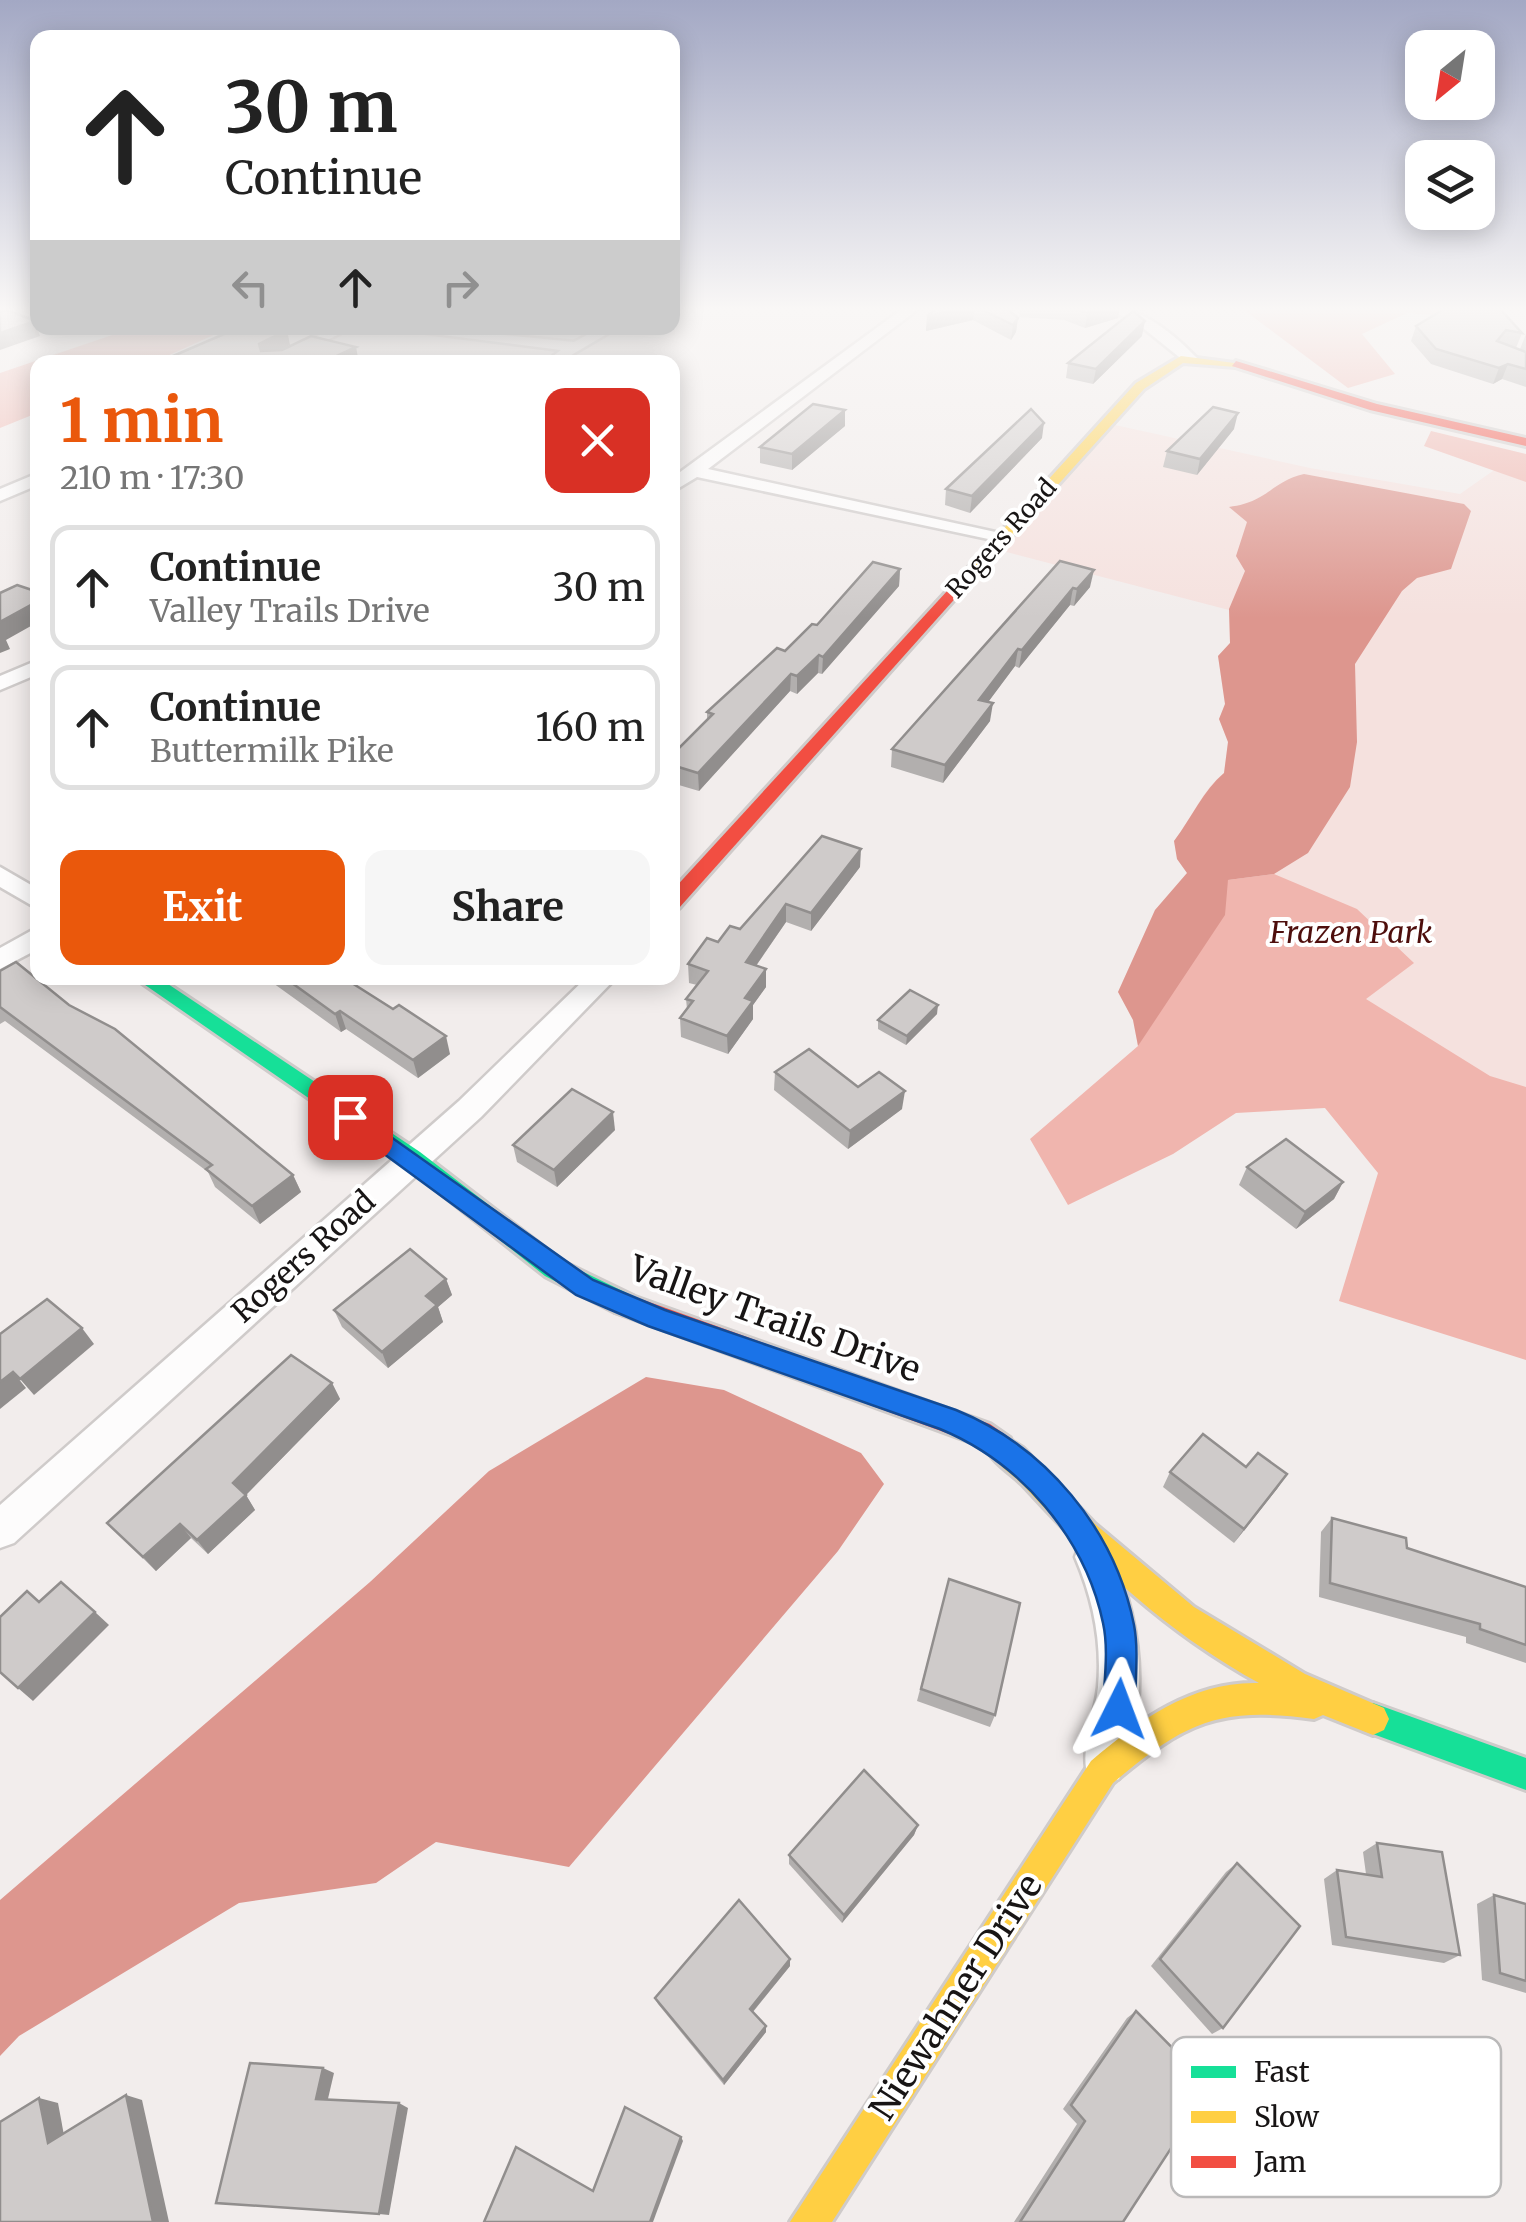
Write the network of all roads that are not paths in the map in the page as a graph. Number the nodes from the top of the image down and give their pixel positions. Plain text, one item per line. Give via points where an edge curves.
1 (774, 411) edge
2 (1117, 411) edge
3 (1390, 411) edge
4 (1526, 442) edge
5 (694, 470) junction
6 (680, 481) edge
7 (30, 482) edge
8 (0, 496) edge
9 (995, 544) junction
10 (30, 670) edge
11 (0, 684) edge
12 (0, 875) edge
13 (680, 895) edge
14 (30, 896) edge
15 (30, 941) edge
16 (0, 960) edge
17 (155, 985) edge
18 (595, 985) edge
19 (412, 1158) junction
20 (0, 1530) edge
21 (1081, 1531) junction
22 (1334, 1706) junction
23 (1102, 1772) junction
24 (1526, 1774) edge
25 (809, 2222) edge

1 - 5 street
2 - 9 street, Rogers Road
3 - 4 street
5 - 6 street
5 - 9 street via 883,516 900,526
7 - 8 street
9 - 13 street, Rogers Road
10 - 11 street
12 - 14 street
15 - 16 street
17 - 19 street, Valley Trails Drive
18 - 19 street, Rogers Road
19 - 20 street, Rogers Road
19 - 21 street, Valley Trails Drive via 584,1287 980,1433 1030,1468
21 - 22 street, Valley Trails Drive via 1206,1635
21 - 23 street, Niewahner Drive via 1120,1628 1119,1709
22 - 23 street, Niewahner Drive via 1247,1695 1143,1735
22 - 24 street, Valley Trails Drive
23 - 25 street, Niewahner Drive

